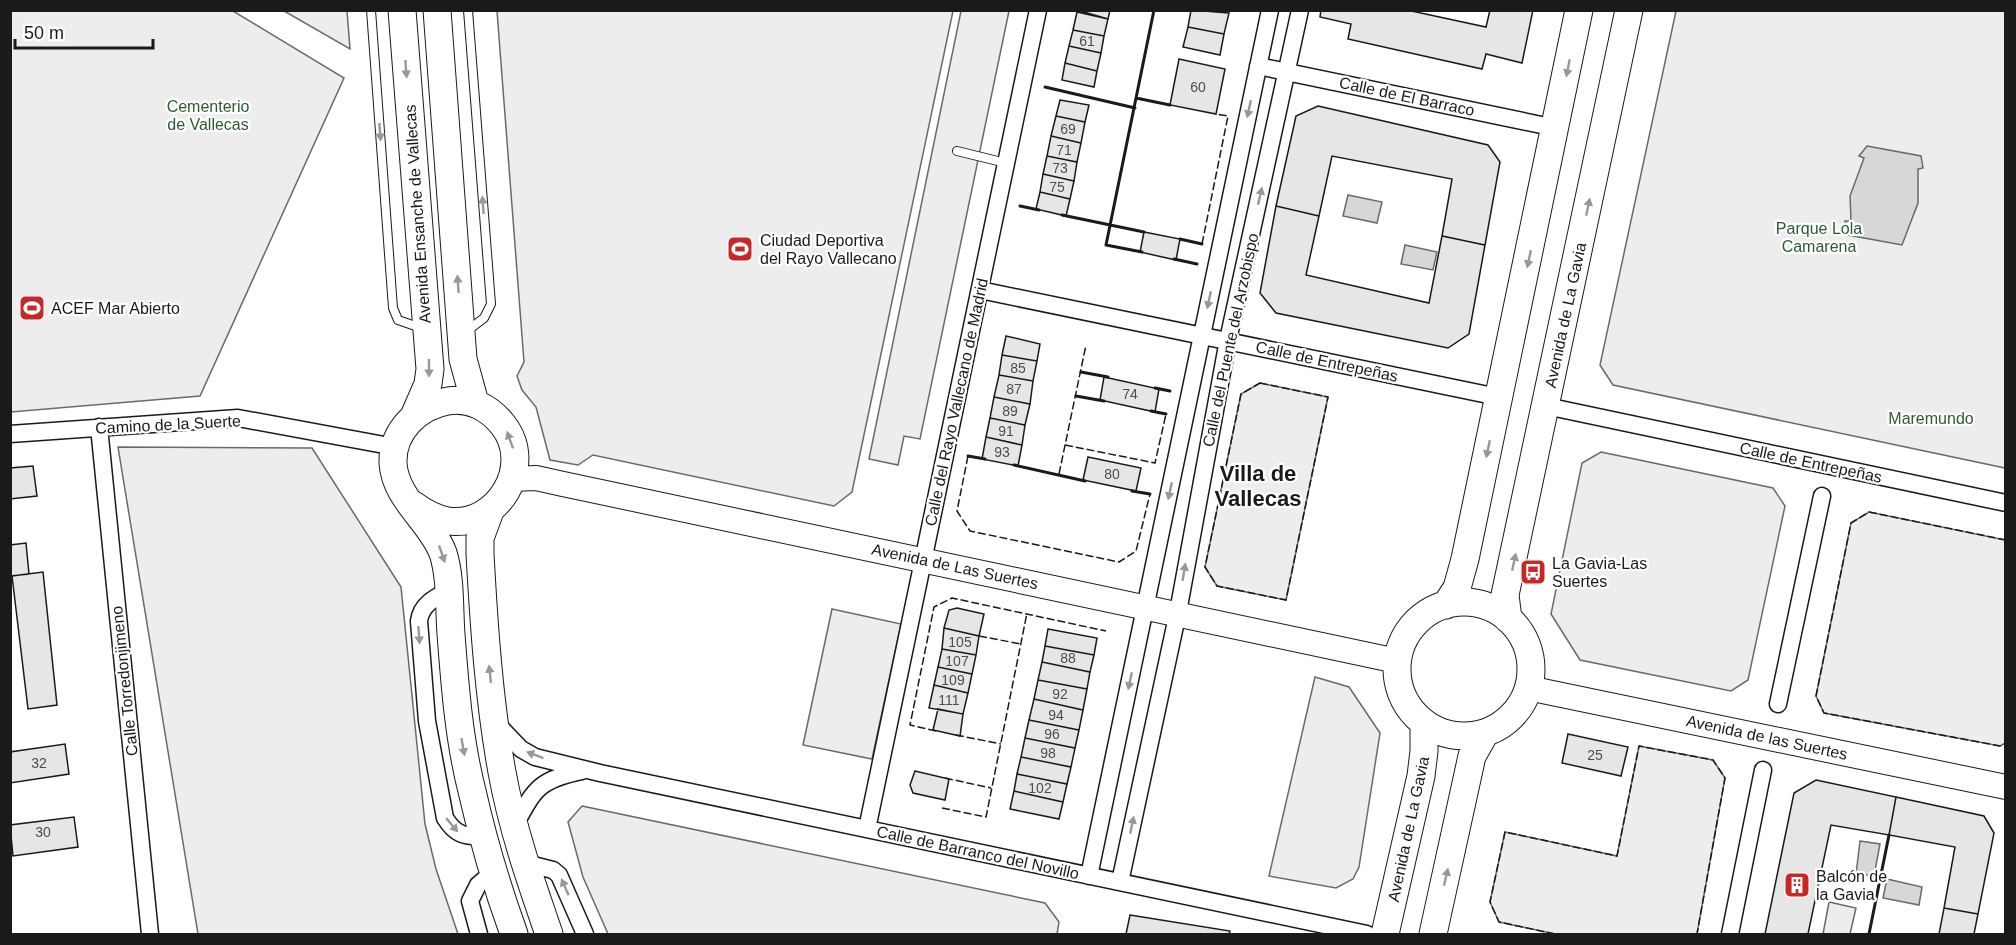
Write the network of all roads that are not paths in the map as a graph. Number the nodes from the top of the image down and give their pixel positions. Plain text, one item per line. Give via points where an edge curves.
1 (371, 10) edge
2 (402, 10) edge
3 (437, 10) edge
4 (468, 10) edge
5 (1038, 10) edge
6 (1270, 10) edge
7 (1300, 10) edge
8 (1579, 10) edge
9 (1629, 10) edge
10 (1258, 66) junction
11 (1287, 71) junction
12 (1556, 128) junction
13 (957, 151) dead end
14 (1006, 163) junction
15 (980, 290) junction
16 (426, 329) junction
17 (462, 335) junction
18 (1202, 335) junction
19 (1228, 340) junction
20 (1498, 397) junction
21 (475, 404) junction
22 (1546, 406) junction
23 (415, 414) junction
24 (99, 428) junction
25 (10, 435) edge
26 (395, 447) junction
27 (513, 479) junction
28 (1822, 496) dead end
29 (2006, 503) edge
30 (412, 504) junction
31 (490, 510) junction
32 (924, 559) junction
33 (1446, 605) junction
34 (1145, 606) junction
35 (1178, 612) junction
36 (1508, 619) junction
37 (1397, 661) junction
38 (1528, 688) junction
39 (1778, 704) dead end
40 (494, 720) junction
41 (1424, 724) junction
42 (1485, 733) junction
43 (589, 770) junction
44 (1764, 770) dead end
45 (2006, 787) edge
46 (515, 825) junction
47 (867, 829) junction
48 (525, 863) junction
49 (492, 873) junction
50 (1089, 876) junction
51 (1120, 882) junction
52 (150, 934) edge
53 (479, 934) edge
54 (514, 934) edge
55 (549, 934) edge
56 (585, 934) edge
57 (1367, 934) edge
58 (1385, 934) edge
59 (1433, 934) edge
60 (1730, 934) edge

1 -> 16 lane via 393,308 398,320
2 -> 16 main road, Avenida Ensanche de Vallecas
17 -> 3 main road
17 -> 4 lane via 484,318 491,304
5 - 14 street, Calle del Rayo Vallecano de Madrid
6 - 10 street, Calle del Puente del Arzobispo
7 - 11 street, Calle del Puente del Arzobispo
8 -> 12 main road
22 -> 9 main road, Avenida de La Gavia
10 - 11 street, Calle de El Barraco
10 -> 18 street, Calle del Puente del Arzobispo
11 - 12 street, Calle de El Barraco
19 -> 11 street, Calle del Puente del Arzobispo
12 -> 20 main road
13 - 14 lane
14 - 15 street, Calle del Rayo Vallecano de Madrid
15 - 18 street, Calle de Entrepeñas
15 - 32 street, Calle del Rayo Vallecano de Madrid
16 -> 23 main road, Avenida Ensanche de Vallecas via 430,375
17 - 21 main road via 467,378
18 - 19 street, Calle de Entrepeñas
18 -> 34 street, Calle del Puente del Arzobispo
19 - 20 street, Calle de Entrepeñas
35 -> 19 street, Calle del Puente del Arzobispo
20 -> 33 main road via 1465,559 1457,588
21 - 23 main road via 454,400
27 -> 21 main road via 513,442 491,412
22 - 29 street, Calle de Entrepeñas
36 -> 22 main road, Avenida de La Gavia via 1505,595
23 - 26 main road, Avenida Ensanche de Vallecas via 402,429
24 - 25 street, Camino de la Suerte
24 - 26 street, Camino de la Suerte via 238,418
24 - 52 street, Calle Torredonjimeno
26 - 30 main road via 396,478
27 - 31 main road
27 - 32 main road, Avenida de Las Suertes via 536,478
28 - 39 street
30 - 31 main road via 429,516 449,521 470,520
30 -> 49 main road via 443,553 461,740
40 -> 31 main road via 480,554 480,538
32 - 34 main road, Avenida de Las Suertes
32 - 47 street, Calle del Rayo Vallecano de Madrid
33 - 36 main road via 1465,602 1488,607
33 - 37 main road via 1413,626 1401,644
34 - 35 main road, Avenida de Las Suertes
34 -> 50 street, Calle del Puente del Arzobispo
35 - 37 main road, Avenida de Las Suertes
51 -> 35 street, Calle del Puente del Arzobispo
36 - 38 main road via 1528,649
37 - 41 main road via 1402,697
38 - 42 main road via 1505,722
38 - 45 main road, Avenida de las Suertes
43 -> 40 street, Calle de Barranco del Novillo via 521,750
40 - 46 main road
41 - 42 main road via 1444,734
41 - 58 main road, Avenida de La Gavia via 1421,776
59 -> 42 main road via 1472,756
43 - 46 street, Calle de Barranco del Novillo via 561,775 542,784 529,798
43 - 47 street, Calle de Barranco del Novillo
44 - 60 street
46 - 48 main road
47 - 50 street, Calle de Barranco del Novillo
48 - 55 main road
56 -> 48 street via 560,875
49 - 53 street via 478,885 470,901
49 - 54 main road
50 - 51 street, Calle de Barranco del Novillo
51 - 57 street, Calle de Barranco del Novillo

